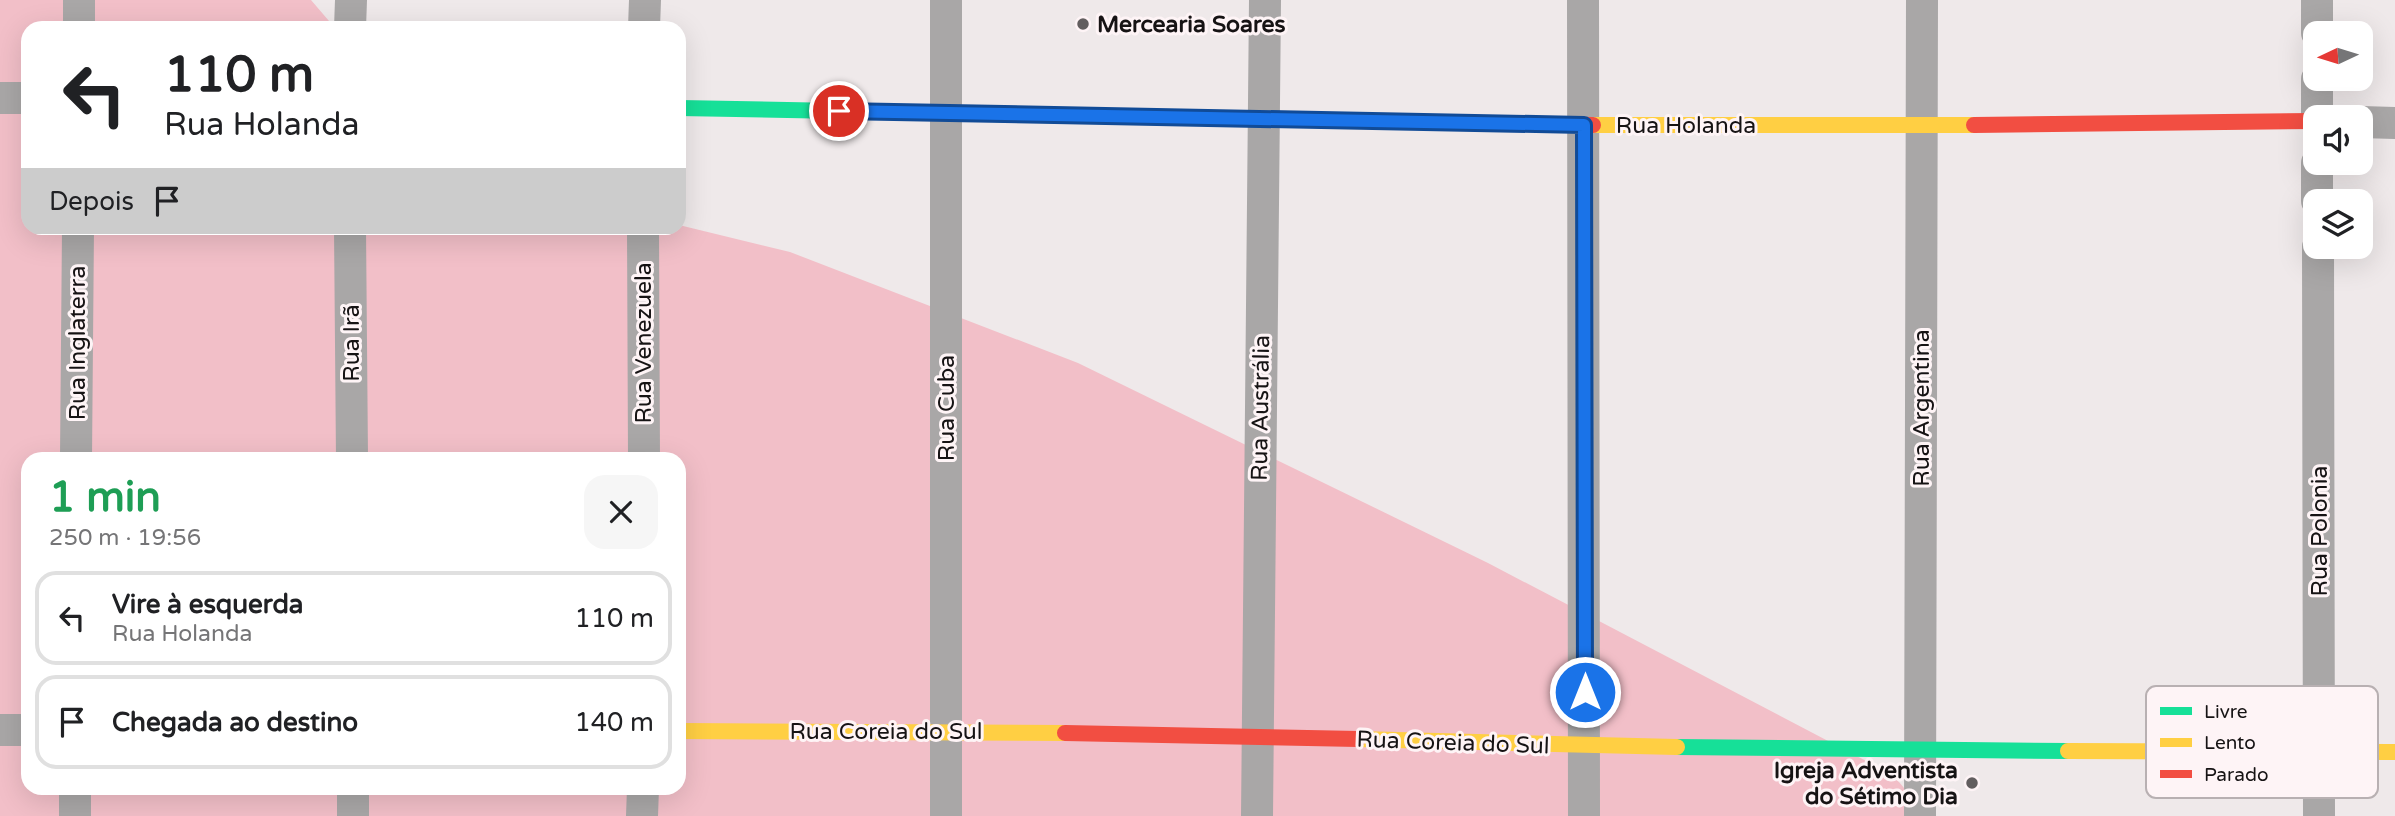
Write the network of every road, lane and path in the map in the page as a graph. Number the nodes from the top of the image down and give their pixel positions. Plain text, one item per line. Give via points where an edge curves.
1 (79, 0) edge
2 (351, 0) edge
3 (645, 0) edge
4 (946, 0) edge
5 (1265, 0) edge
6 (1583, 0) edge
7 (1922, 0) edge
8 (2317, 0) edge
9 (79, 21) edge
10 (350, 21) edge
11 (644, 21) edge
12 (2317, 21) edge
13 (0, 98) edge
14 (21, 98) edge
15 (686, 108) edge
16 (945, 113) junction
17 (1263, 118) junction
18 (2303, 119) edge
19 (2373, 122) edge
20 (2395, 123) edge
21 (1584, 125) junction
22 (1922, 126) junction
23 (78, 235) edge
24 (350, 235) edge
25 (643, 235) edge
26 (2318, 259) edge
27 (76, 452) edge
28 (352, 452) edge
29 (644, 452) edge
30 (2319, 686) edge
31 (0, 730) edge
32 (21, 730) edge
33 (686, 731) edge
34 (947, 731) junction
35 (1257, 736) junction
36 (1585, 746) junction
37 (1920, 750) junction
38 (2146, 750) edge
39 (75, 795) edge
40 (353, 795) edge
41 (643, 795) edge
42 (2319, 798) edge
43 (75, 816) edge
44 (353, 816) edge
45 (642, 816) edge
46 (946, 816) edge
47 (1257, 816) edge
48 (1584, 816) edge
49 (1920, 816) edge
50 (2319, 816) edge

1 - 9 street
2 - 10 street
3 - 11 street
4 - 16 street, Rua Cuba
5 - 17 street, Rua Austrália
6 - 21 street
7 - 22 street, Rua Argentina
8 - 12 street
13 - 14 street
15 - 16 street, Rua Holanda
16 - 17 street, Rua Holanda
16 - 34 street, Rua Cuba
17 - 21 street, Rua Holanda
17 - 35 street, Rua Austrália
18 - 22 street, Rua Holanda
19 - 20 street
21 - 22 street, Rua Holanda
21 - 36 street
22 - 37 street, Rua Argentina
23 - 27 street, Rua Inglaterra
24 - 28 street, Rua Irã
25 - 29 street, Rua Venezuela
26 - 30 street, Rua Polonia
31 - 32 street
33 - 34 street, Rua Coreia do Sul
34 - 35 street, Rua Coreia do Sul
34 - 46 street, Rua Cuba
35 - 36 street, Rua Coreia do Sul
35 - 47 street, Rua Austrália
36 - 37 street, Rua Coreia do Sul
36 - 48 street
37 - 38 street, Rua Coreia do Sul
37 - 49 street, Rua Argentina
39 - 43 street
40 - 44 street
41 - 45 street
42 - 50 street, Rua Polonia

